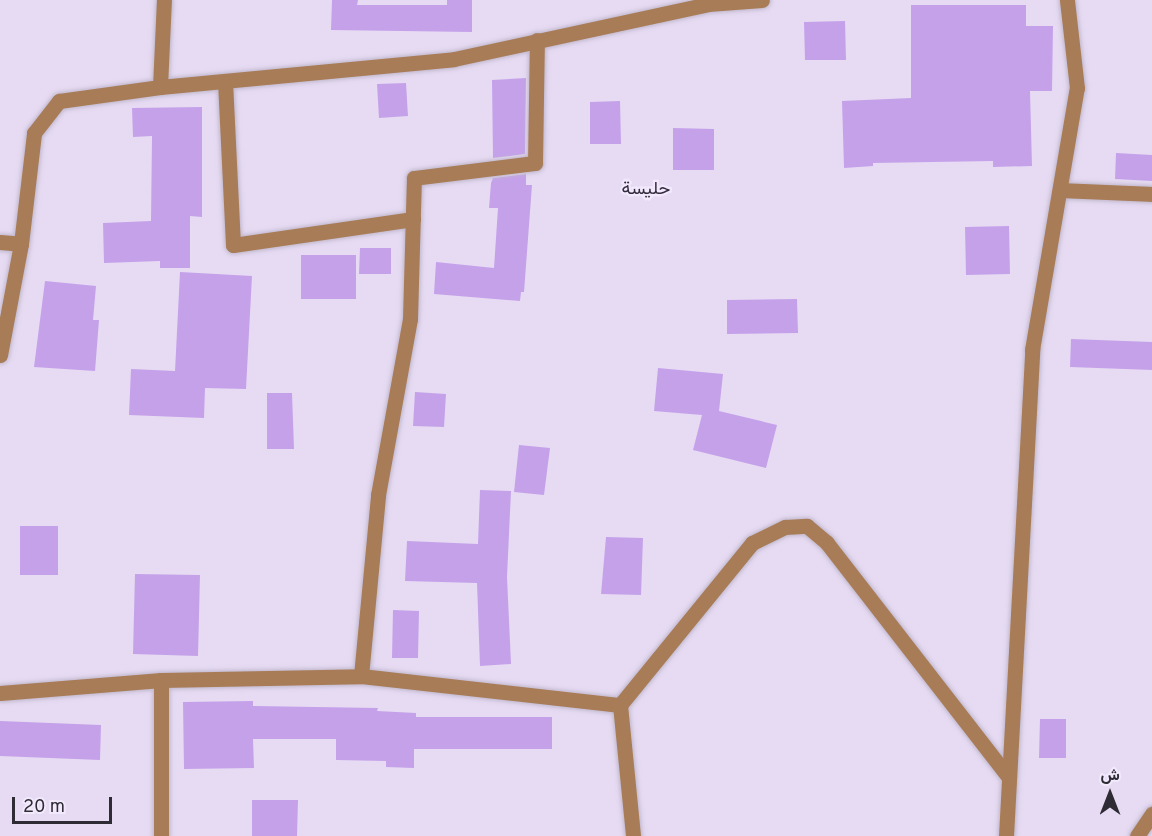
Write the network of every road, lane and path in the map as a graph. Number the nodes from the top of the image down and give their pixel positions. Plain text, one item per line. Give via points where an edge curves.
1 (164, 0) edge
2 (762, 0) edge
3 (1067, 0) edge
4 (537, 40) junction
5 (225, 81) junction
6 (160, 87) junction
7 (1061, 190) junction
8 (1152, 194) edge
9 (413, 219) junction
10 (0, 242) edge
11 (21, 244) junction
12 (0, 355) edge
13 (361, 676) junction
14 (161, 680) junction
15 (0, 693) edge
16 (620, 705) junction
17 (1007, 775) junction
18 (1152, 814) edge
19 (161, 836) edge
20 (633, 836) edge
21 (1006, 836) edge
22 (1137, 836) edge

1 - 6 street
2 - 4 street via 708,4
3 - 7 street via 1077,88
4 - 5 street via 454,59
4 - 9 street via 534,163 414,178
5 - 6 street
5 - 9 street via 233,245
6 - 11 street via 58,101 34,133
7 - 8 street
7 - 17 street via 1032,350
9 - 13 street via 410,319 378,495
10 - 11 street
11 - 12 street
13 - 14 street
13 - 16 street
14 - 15 street
14 - 19 street
16 - 17 street via 752,543 785,527 807,526 827,543
16 - 20 street
17 - 21 street
18 - 22 street

